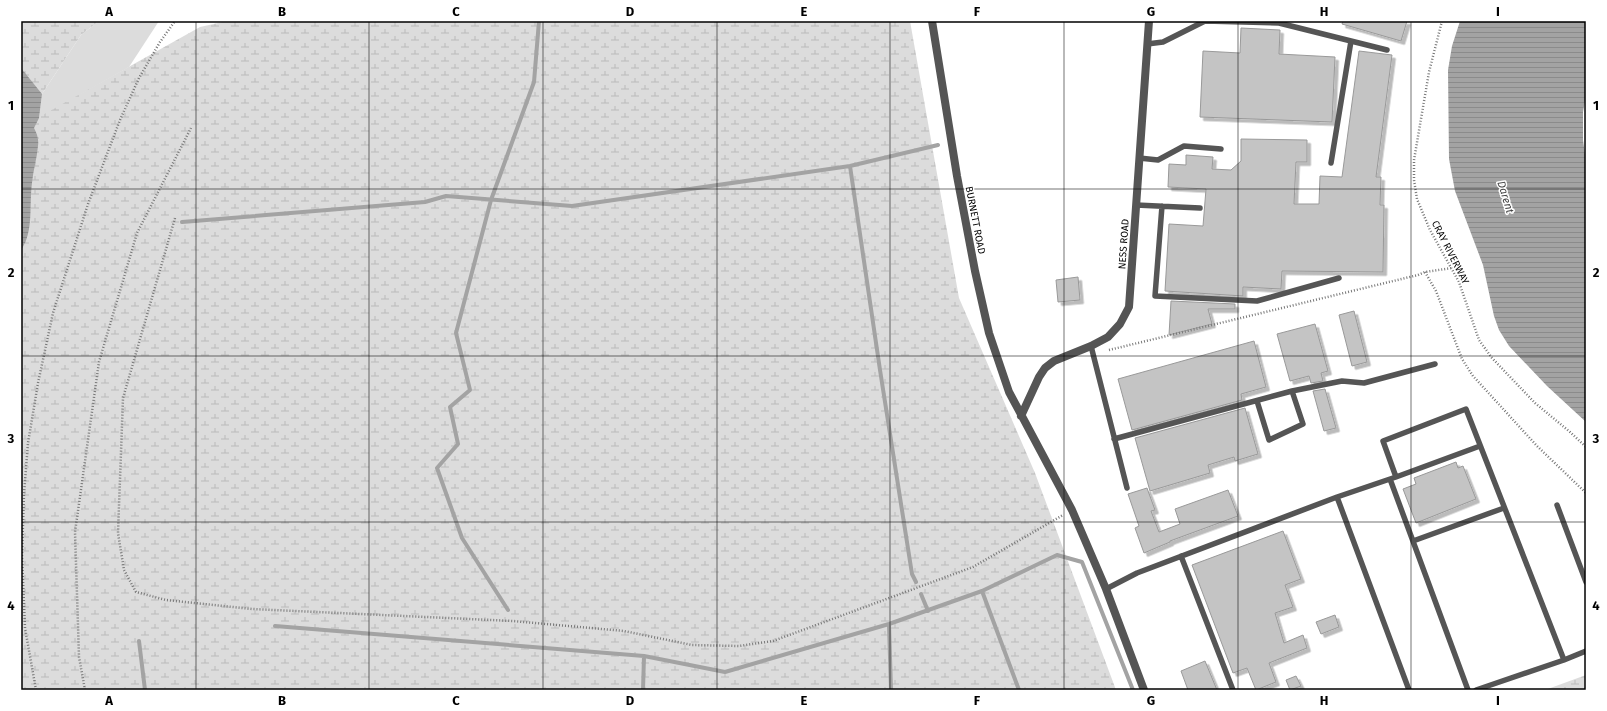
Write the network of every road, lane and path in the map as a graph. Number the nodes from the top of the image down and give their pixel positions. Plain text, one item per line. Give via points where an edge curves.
1 (175, 21) edge
2 (932, 21) edge
3 (1149, 21) edge
4 (1442, 21) edge
5 (1351, 40) junction
6 (1147, 44) junction
7 (1387, 50) dead end
8 (191, 128) dead end
9 (1221, 149) dead end
10 (1139, 158) junction
11 (1331, 163) dead end
12 (1136, 204) junction
13 (1162, 206) junction
14 (1200, 208) dead end
15 (175, 218) dead end
16 (1452, 268) junction
17 (1425, 272) junction
18 (1339, 278) dead end
19 (1138, 344) dead end
20 (1091, 346) junction
21 (1435, 364) dead end
22 (1292, 391) junction
23 (1258, 401) junction
24 (1021, 416) junction
25 (1114, 439) junction
26 (1480, 446) junction
27 (1586, 447) edge
28 (1393, 478) junction
29 (1127, 488) dead end
30 (1586, 494) edge
31 (1337, 497) junction
32 (1557, 505) dead end
33 (1504, 508) junction
34 (1072, 510) junction
35 (1413, 541) junction
36 (1181, 556) junction
37 (1586, 582) edge
38 (1106, 588) junction
39 (1586, 651) edge
40 (1564, 660) junction
41 (36, 690) edge
42 (85, 690) edge
43 (1144, 690) edge
44 (1233, 690) edge
45 (1409, 690) edge
46 (1468, 690) edge
47 (1476, 690) edge

1 - 41 path via 140,78 120,120 88,204 53,313 38,383 28,443 22,556 25,628
2 - 24 street, BURNETT ROAD via 957,176 988,329 1009,392
3 - 6 street, NESS ROAD
4 - 16 path, CRAY RIVERWAY via 1428,72 1414,160 1414,180 1417,199 1430,230
5 - 6 lane via 1279,23 1204,21 1163,42
5 - 7 lane
5 - 11 lane
6 - 10 street, NESS ROAD
8 - 42 path via 137,233 99,362 75,532 80,657
9 - 10 lane via 1184,146 1158,160
10 - 12 street, NESS ROAD
12 - 13 lane
12 - 20 street, NESS ROAD via 1129,308 1120,324 1108,337
13 - 14 lane
13 - 18 lane via 1155,296 1257,301
15 - 34 path via 123,398 118,533 124,570 136,592 166,600 252,609 513,621 624,631 692,645 739,646 773,641 973,567
16 - 17 path
16 - 27 path, CRAY RIVERWAY via 1479,340 1492,358 1535,404
17 - 19 path
17 - 30 path via 1436,291 1462,359 1473,376 1537,446
20 - 24 street, NESS ROAD via 1054,361 1045,368
20 - 25 lane
21 - 22 lane via 1364,383 1342,382
22 - 23 lane
22 - 23 lane via 1303,424 1269,440
23 - 25 lane
24 - 34 street, BURNETT ROAD
25 - 29 lane
26 - 28 lane
26 - 28 lane via 1466,409 1383,441
26 - 33 lane
28 - 31 lane
28 - 35 lane
31 - 36 lane
31 - 45 lane
32 - 37 lane
33 - 35 lane
33 - 40 lane
34 - 38 street, BURNETT ROAD
35 - 46 lane
36 - 38 lane
36 - 44 lane
38 - 43 street, BURNETT ROAD
39 - 40 lane
40 - 47 lane

